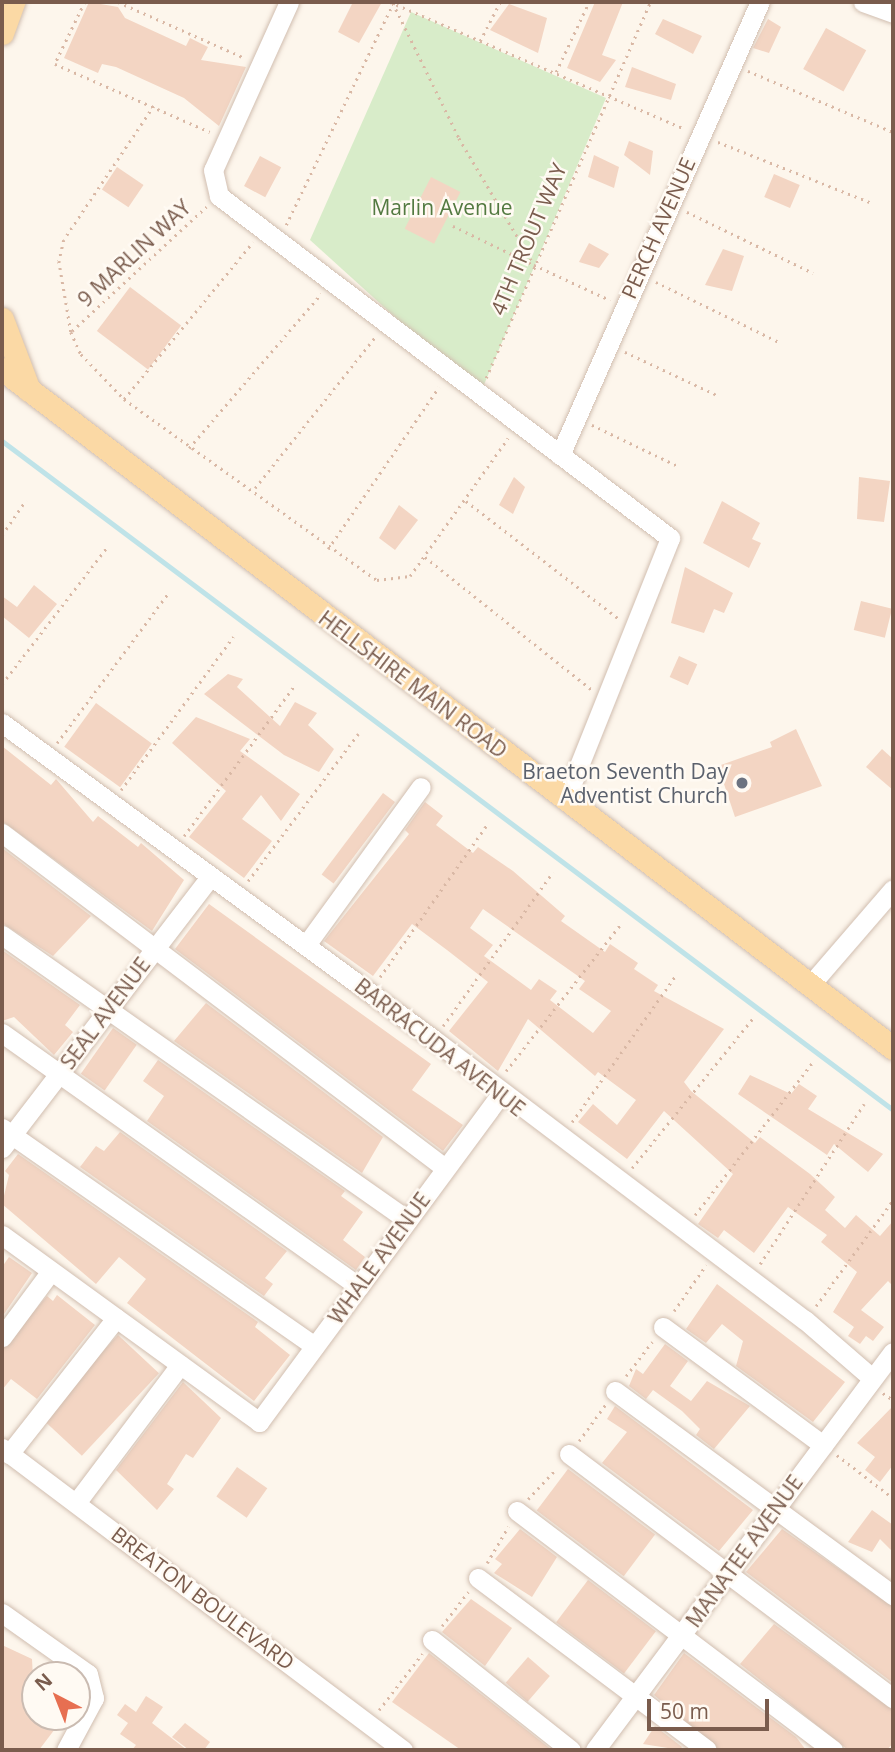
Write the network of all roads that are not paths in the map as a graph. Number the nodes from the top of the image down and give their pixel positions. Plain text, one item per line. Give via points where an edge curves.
1 (289, 2) edge
2 (760, 2) edge
3 (863, 2) edge
4 (893, 12) edge
5 (2, 319) edge
6 (2, 369) edge
7 (29, 390) junction
8 (560, 455) junction
9 (2, 723) edge
10 (421, 787) dead end
11 (565, 800) junction
12 (2, 833) edge
13 (209, 878) junction
14 (893, 889) edge
15 (2, 935) edge
16 (306, 946) junction
17 (154, 947) junction
18 (810, 984) junction
19 (105, 1012) junction
20 (2, 1032) edge
21 (893, 1048) edge
22 (59, 1074) junction
23 (497, 1091) junction
24 (5, 1137) edge
25 (445, 1168) junction
26 (407, 1220) junction
27 (2, 1235) edge
28 (51, 1271) junction
29 (359, 1287) junction
30 (116, 1318) junction
31 (663, 1327) road end
32 (2, 1337) edge
33 (314, 1346) junction
34 (893, 1352) edge
35 (180, 1365) junction
36 (872, 1378) junction
37 (615, 1391) road end
38 (823, 1445) junction
39 (6, 1451) edge
40 (569, 1454) road end
41 (76, 1503) junction
42 (775, 1507) junction
43 (517, 1511) road end
44 (727, 1571) junction
45 (478, 1578) road end
46 (893, 1595) edge
47 (2, 1613) edge
48 (683, 1635) junction
49 (432, 1640) road end
50 (893, 1698) edge
51 (632, 1700) junction
52 (66, 1750) edge
53 (403, 1750) edge
54 (571, 1750) edge
55 (596, 1750) edge
56 (706, 1750) edge
57 (833, 1750) edge

1 - 8 street via 213,170 219,195
2 - 8 street, PERCH AVENUE
3 - 4 street
5 - 7 main road
6 - 7 main road, HELLSHIRE MAIN ROAD
7 - 11 main road, HELLSHIRE MAIN ROAD
8 - 11 street via 670,538 630,627
9 - 13 street, BARRACUDA AVENUE
10 - 16 street
11 - 18 main road, HELLSHIRE MAIN ROAD
12 - 17 street
13 - 16 street, BARRACUDA AVENUE
13 - 17 street, SEAL AVENUE
14 - 18 street
15 - 19 street
16 - 23 street, BARRACUDA AVENUE
17 - 19 street, SEAL AVENUE
17 - 25 street
18 - 21 main road, HELLSHIRE MAIN ROAD
19 - 22 street, SEAL AVENUE
19 - 26 street
20 - 22 street
22 - 24 street, SEAL AVENUE
22 - 29 street
23 - 25 street, WHALE AVENUE
23 - 36 street, BARRACUDA AVENUE via 751,1278
24 - 33 street
25 - 26 street, WHALE AVENUE
26 - 29 street, WHALE AVENUE
27 - 28 street
28 - 30 street
28 - 32 street
29 - 33 street, WHALE AVENUE
30 - 35 street
30 - 39 street
31 - 38 street
33 - 35 street, WHALE AVENUE via 259,1422
34 - 36 street, MANATEE AVENUE
35 - 41 street
36 - 38 street, MANATEE AVENUE
37 - 42 street
38 - 42 street, MANATEE AVENUE
39 - 41 street, BREATON BOULEVARD
40 - 44 street
41 - 53 street, BREATON BOULEVARD
42 - 44 street, MANATEE AVENUE
42 - 46 street
43 - 48 street
44 - 48 street, MANATEE AVENUE
44 - 50 street
45 - 51 street
47 - 52 street via 88,1674 94,1698
48 - 51 street, MANATEE AVENUE
48 - 57 street
49 - 54 street
51 - 55 street, MANATEE AVENUE
51 - 56 street

